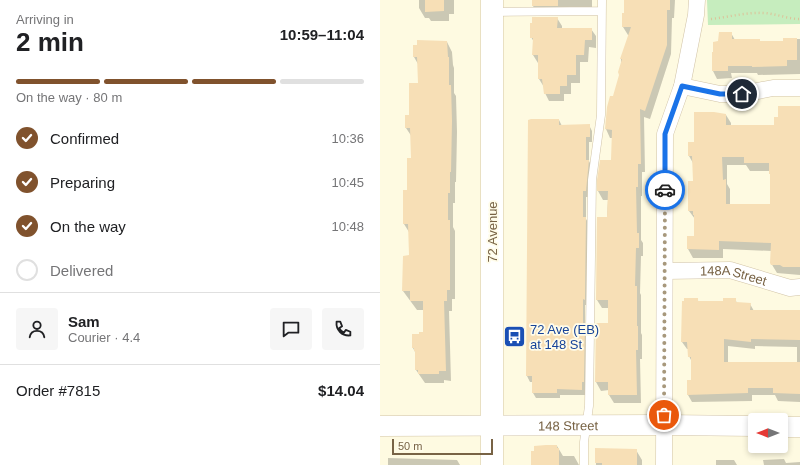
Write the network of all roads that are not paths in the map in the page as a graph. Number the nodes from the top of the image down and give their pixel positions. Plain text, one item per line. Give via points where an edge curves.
1 (602, 0) edge
2 (697, 0) edge
3 (492, 6) edge
4 (602, 11) junction
5 (682, 86) junction
6 (800, 88) edge
7 (664, 271) junction
8 (800, 286) edge
9 (492, 425) junction
10 (586, 425) junction
11 (664, 425) junction
12 (380, 426) edge
13 (748, 426) edge
14 (788, 427) edge
15 (800, 427) edge
16 (492, 465) edge
17 (584, 465) edge
18 (664, 465) edge

1 - 4 lane
2 - 5 street
3 - 4 lane
3 - 9 main road, 72 Avenue
4 - 10 lane via 601,115 592,180 589,406
5 - 6 street via 720,94 742,94 773,88
5 - 7 street via 665,134
7 - 8 street, 148A Street via 730,270 790,288
7 - 11 street
9 - 10 street, 148 Street
9 - 12 street, 148 Street
9 - 16 main road, 72 Avenue
10 - 11 street, 148 Street
10 - 17 lane
11 - 13 street, 148 Street
11 - 18 street
14 - 15 street

